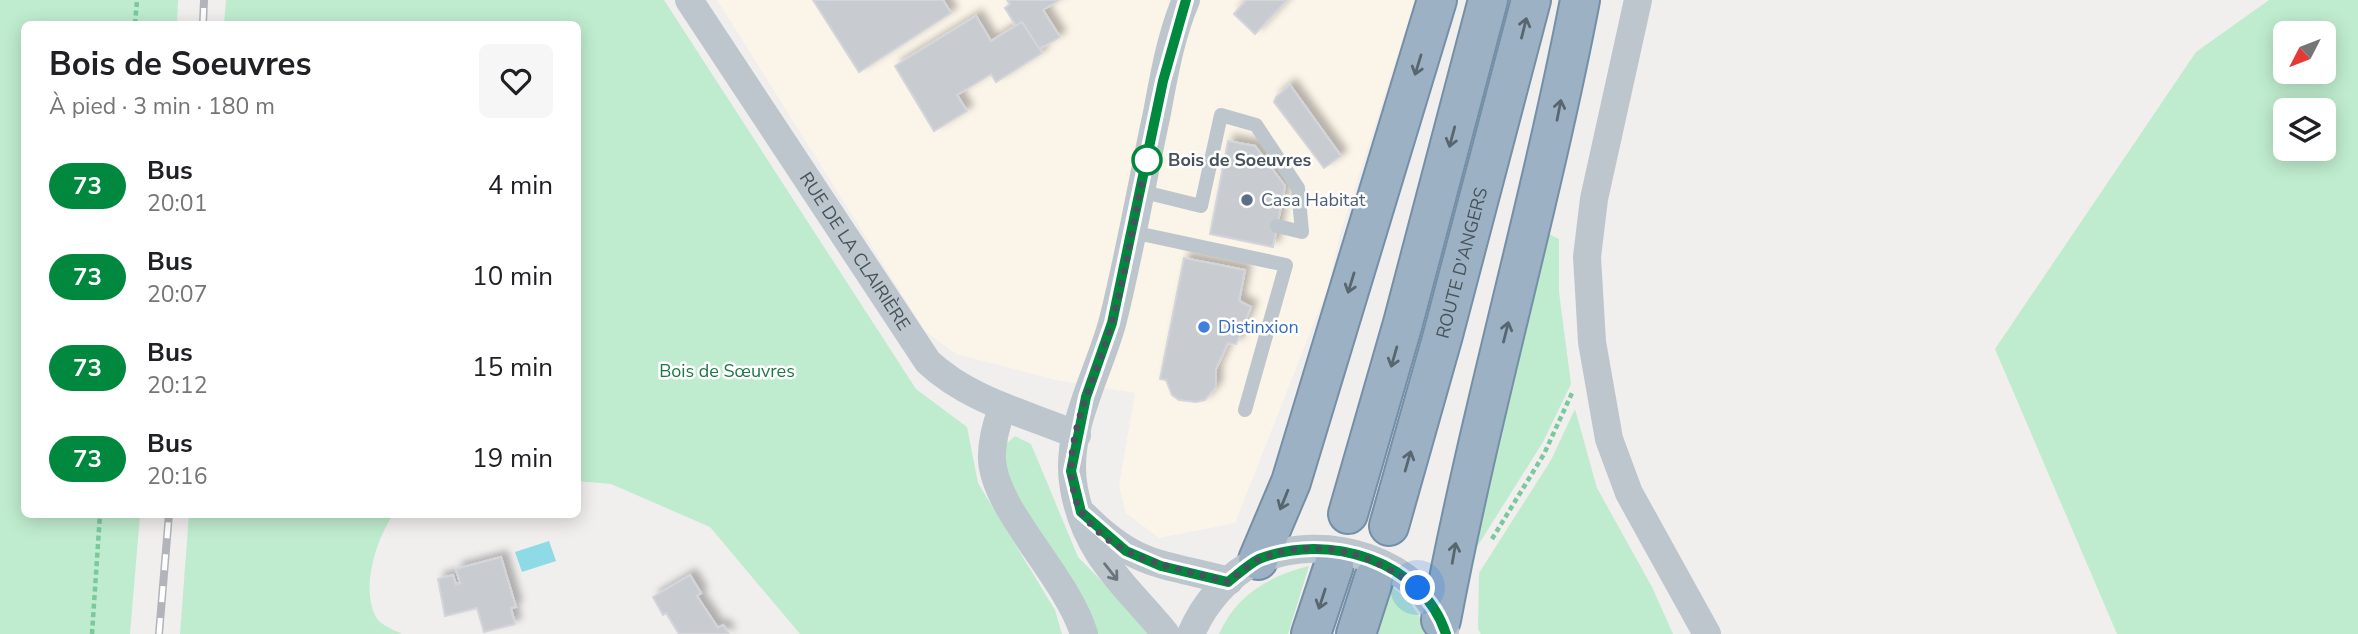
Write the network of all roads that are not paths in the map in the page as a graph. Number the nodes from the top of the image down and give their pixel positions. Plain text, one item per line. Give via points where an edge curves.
1 (689, 0) edge
2 (1186, 0) edge
3 (1437, 0) edge
4 (1488, 0) edge
5 (1531, 0) edge
6 (1580, 0) edge
7 (1639, 0) edge
8 (1140, 191) junction
9 (1277, 226) dead end
10 (1132, 232) junction
11 (1002, 407) junction
12 (1245, 411) dead end
13 (1077, 435) junction
14 (1081, 512) junction
15 (1348, 514) dead end
16 (1389, 526) dead end
17 (1334, 565) dead end
18 (1243, 571) junction
19 (1374, 578) dead end
20 (1443, 627) edge
21 (1702, 628) edge
22 (1084, 634) edge
23 (1166, 634) edge
24 (1191, 634) edge
25 (1311, 634) edge
26 (1356, 634) edge

1 - 11 street, RUE DE LA CLAIRIÈRE via 928,362 946,379
2 - 8 street
3 -> 18 highway via 1291,482
4 -> 15 highway
16 -> 5 highway, ROUTE D'ANGERS
20 -> 6 highway via 1456,539 1555,131
7 - 21 street via 1594,200 1587,257 1592,342 1609,439 1629,493
8 - 9 lane via 1208,209 1221,115 1256,125 1298,188 1302,232
8 - 10 street
10 - 12 lane via 1286,265
10 - 13 street via 1112,323
11 - 13 street, RUE DE LA CLAIRIÈRE
11 - 22 street via 992,444 997,482 1068,595
13 - 14 street via 1071,471
14 - 18 street via 1108,539 1142,559
14 -> 23 street via 1094,549
17 -> 25 highway
18 - 20 street via 1290,551 1328,549 1361,554 1418,588
18 - 24 street via 1212,597
19 - 26 highway

